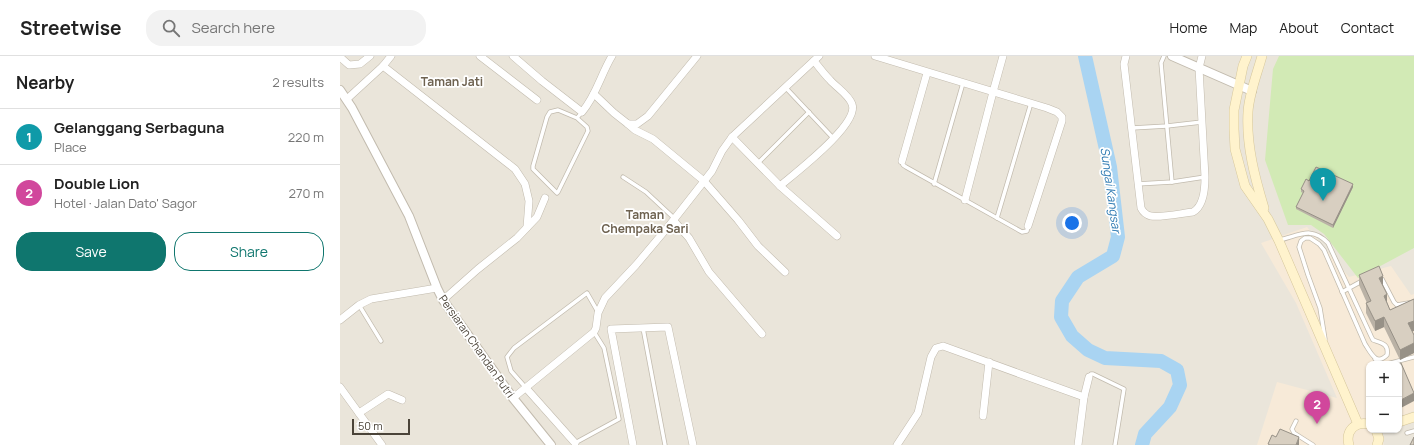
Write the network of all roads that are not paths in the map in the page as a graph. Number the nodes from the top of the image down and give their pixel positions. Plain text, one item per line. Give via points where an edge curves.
1 (370, 56) edge
2 (391, 56) edge
3 (480, 56) edge
4 (513, 56) edge
5 (604, 56) edge
6 (612, 56) edge
7 (697, 56) edge
8 (875, 56) edge
9 (1004, 56) edge
10 (1126, 56) edge
11 (1164, 56) edge
12 (1172, 56) edge
13 (1202, 56) edge
14 (1247, 56) edge
15 (1262, 56) edge
16 (340, 57) edge
17 (817, 58) edge
18 (886, 58) edge
19 (607, 65) junction
20 (383, 66) junction
21 (1198, 68) junction
22 (927, 73) junction
23 (963, 83) junction
24 (1239, 85) junction
25 (786, 88) junction
26 (340, 90) edge
27 (1252, 91) junction
28 (993, 92) junction
29 (594, 94) junction
30 (347, 99) junction
31 (537, 100) dead end
32 (1031, 103) junction
33 (809, 112) junction
34 (579, 115) junction
35 (1202, 122) junction
36 (628, 124) junction
37 (1167, 126) junction
38 (1131, 128) junction
39 (732, 137) junction
40 (834, 139) junction
41 (902, 161) joint
42 (758, 164) junction
43 (623, 177) dead end
44 (1205, 177) junction
45 (704, 182) junction
46 (1172, 182) junction
47 (934, 184) junction
48 (1137, 184) junction
49 (780, 186) junction
50 (545, 198) dead end
51 (966, 200) junction
52 (997, 218) junction
53 (1268, 219) junction
54 (674, 220) junction
55 (1028, 226) joint
56 (528, 227) junction
57 (837, 236) dead end
58 (1279, 241) junction
59 (785, 272) dead end
60 (1380, 276) edge
61 (1365, 280) edge
62 (437, 288) junction
63 (1349, 288) junction
64 (1342, 292) junction
65 (443, 300) junction
66 (1414, 302) edge
67 (359, 306) junction
68 (598, 313) junction
69 (340, 320) edge
70 (643, 328) junction
71 (594, 332) junction
72 (762, 334) dead end
73 (381, 341) dead end
74 (1328, 353) junction
75 (1414, 357) edge
76 (1375, 359) joint
77 (1399, 361) edge
78 (989, 362) junction
79 (1089, 377) joint
80 (340, 387) edge
81 (526, 388) junction
82 (1084, 397) junction
83 (513, 398) junction
84 (402, 400) dead end
85 (359, 413) junction
86 (983, 416) dead end
87 (1414, 417) edge
88 (1296, 421) dead end
89 (1402, 421) edge
90 (1358, 424) junction
91 (1366, 424) edge
92 (1414, 431) edge
93 (1377, 433) edge
94 (1407, 433) dead end
95 (575, 443) joint
96 (899, 444) edge
97 (382, 445) edge
98 (551, 445) edge
99 (633, 445) edge
100 (665, 445) edge
101 (693, 445) edge
102 (1078, 445) edge
103 (1115, 445) edge
104 (1314, 445) edge
105 (1350, 445) edge
106 (1377, 445) edge

1 - 16 street via 360,64 349,65
2 - 20 street
3 - 31 street
4 - 34 street
5 - 19 street
6 - 19 street
7 - 36 street via 648,116 637,124
8 - 18 street
9 - 28 street
10 - 38 street via 1124,64
11 - 37 lane via 1161,63
12 - 21 street
13 - 21 street
14 - 24 main road
15 - 27 main road
17 - 25 street
17 - 40 street via 829,80 848,97 853,106 851,118
18 - 22 street
19 - 29 street
20 - 30 street
20 - 56 street via 515,169 526,184 529,201
21 - 24 street
21 - 35 street
22 - 23 street
22 - 41 street
23 - 28 street
23 - 47 lane
24 - 27 street
24 - 53 main road via 1234,110 1235,149 1245,186
25 - 33 lane
25 - 39 street
26 - 30 street, Persiaran Chandan Putri
27 - 53 main road via 1248,112 1250,148 1257,186
28 - 32 street
28 - 51 street
29 - 34 street
29 - 36 street
30 - 62 street, Persiaran Chandan Putri via 410,216
32 - 52 lane
32 - 55 street via 1057,112 1062,116 1062,121
33 - 40 lane
33 - 42 lane
34 - 34 lane via 588,131 556,193 535,172 533,166 547,117 550,112 558,110
35 - 37 lane
35 - 44 street
36 - 45 street via 653,139
37 - 38 lane
37 - 46 lane
38 - 48 street
39 - 42 street
39 - 45 street
40 - 49 street
41 - 47 lane via 903,165
42 - 49 street
43 - 54 lane via 646,192
44 - 46 lane
44 - 48 street via 1204,195 1196,210 1153,217 1142,211
45 - 54 street
45 - 59 street via 758,246
46 - 48 lane
47 - 51 lane
49 - 57 street
50 - 56 street via 537,217
51 - 52 lane
52 - 55 lane via 1023,232
53 - 58 main road
54 - 68 street via 605,298
54 - 72 street via 689,238 709,272
56 - 65 street
58 - 63 lane via 1310,232 1316,233 1328,243
58 - 74 main road
60 - 66 lane via 1397,305
61 - 63 lane
62 - 65 street, Persiaran Chandan Putri
62 - 67 street via 371,298
63 - 64 lane
63 - 76 lane via 1373,340 1383,343 1388,350 1387,355 1380,360
64 - 74 lane via 1320,244 1305,238 1299,247 1320,308
64 - 76 lane via 1365,344
65 - 83 street, Persiaran Chandan Putri
67 - 69 street
67 - 73 lane
68 - 71 street
68 - 81 lane via 587,293 514,348 507,357 511,371
70 - 99 street via 611,329
70 - 100 lane
70 - 101 street via 668,327
71 - 81 street
71 - 95 lane via 604,348 619,419
74 - 90 main road
75 - 77 lane
78 - 82 street
78 - 86 street
78 - 96 street via 943,346 936,348 931,357 918,414
79 - 82 street
79 - 103 lane via 1093,374 1124,389
80 - 85 street
81 - 83 street
81 - 95 street
82 - 102 street
83 - 98 street, Persiaran Chandan Putri
84 - 85 street via 388,394
85 - 97 street
87 - 89 main road
88 - 104 lane via 1292,429 1294,434
90 - 91 main road
90 - 105 main road via 1349,434
92 - 94 lane
93 - 106 main road

